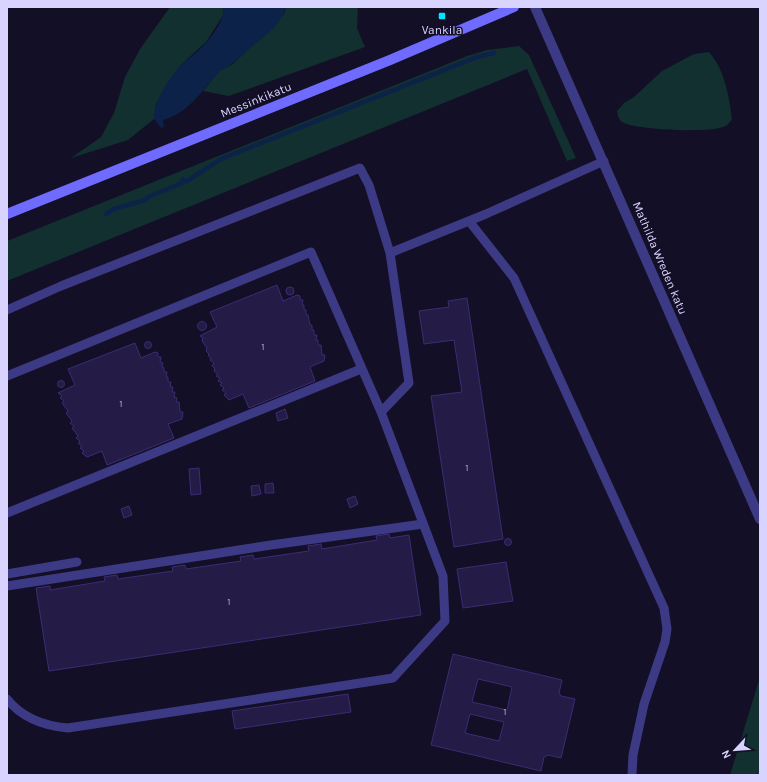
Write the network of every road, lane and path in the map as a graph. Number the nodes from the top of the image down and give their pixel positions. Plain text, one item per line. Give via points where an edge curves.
1 (514, 7) edge
2 (535, 7) edge
3 (604, 161) junction
4 (7, 214) edge
5 (469, 221) junction
6 (390, 253) junction
7 (7, 310) edge
8 (361, 369) junction
9 (7, 376) edge
10 (380, 412) junction
11 (7, 513) edge
12 (760, 520) edge
13 (423, 524) junction
14 (77, 562) dead end
15 (7, 574) edge
16 (7, 586) edge
17 (7, 699) edge
18 (632, 775) edge

1 - 4 street, Messinkikatu via 390,60
2 - 3 street, Mathilda Wreden katu
3 - 5 lane
3 - 12 street, Mathilda Wreden katu
5 - 6 lane
5 - 18 lane via 514,278 664,608 667,629 665,642 644,704 633,755
6 - 7 lane via 369,186 360,168 61,286
6 - 10 lane via 409,383
8 - 9 lane via 311,252
8 - 10 lane
8 - 11 lane
10 - 13 lane
13 - 16 lane
13 - 17 lane via 443,576 445,621 393,678 68,728 48,726 15,710
14 - 15 lane

